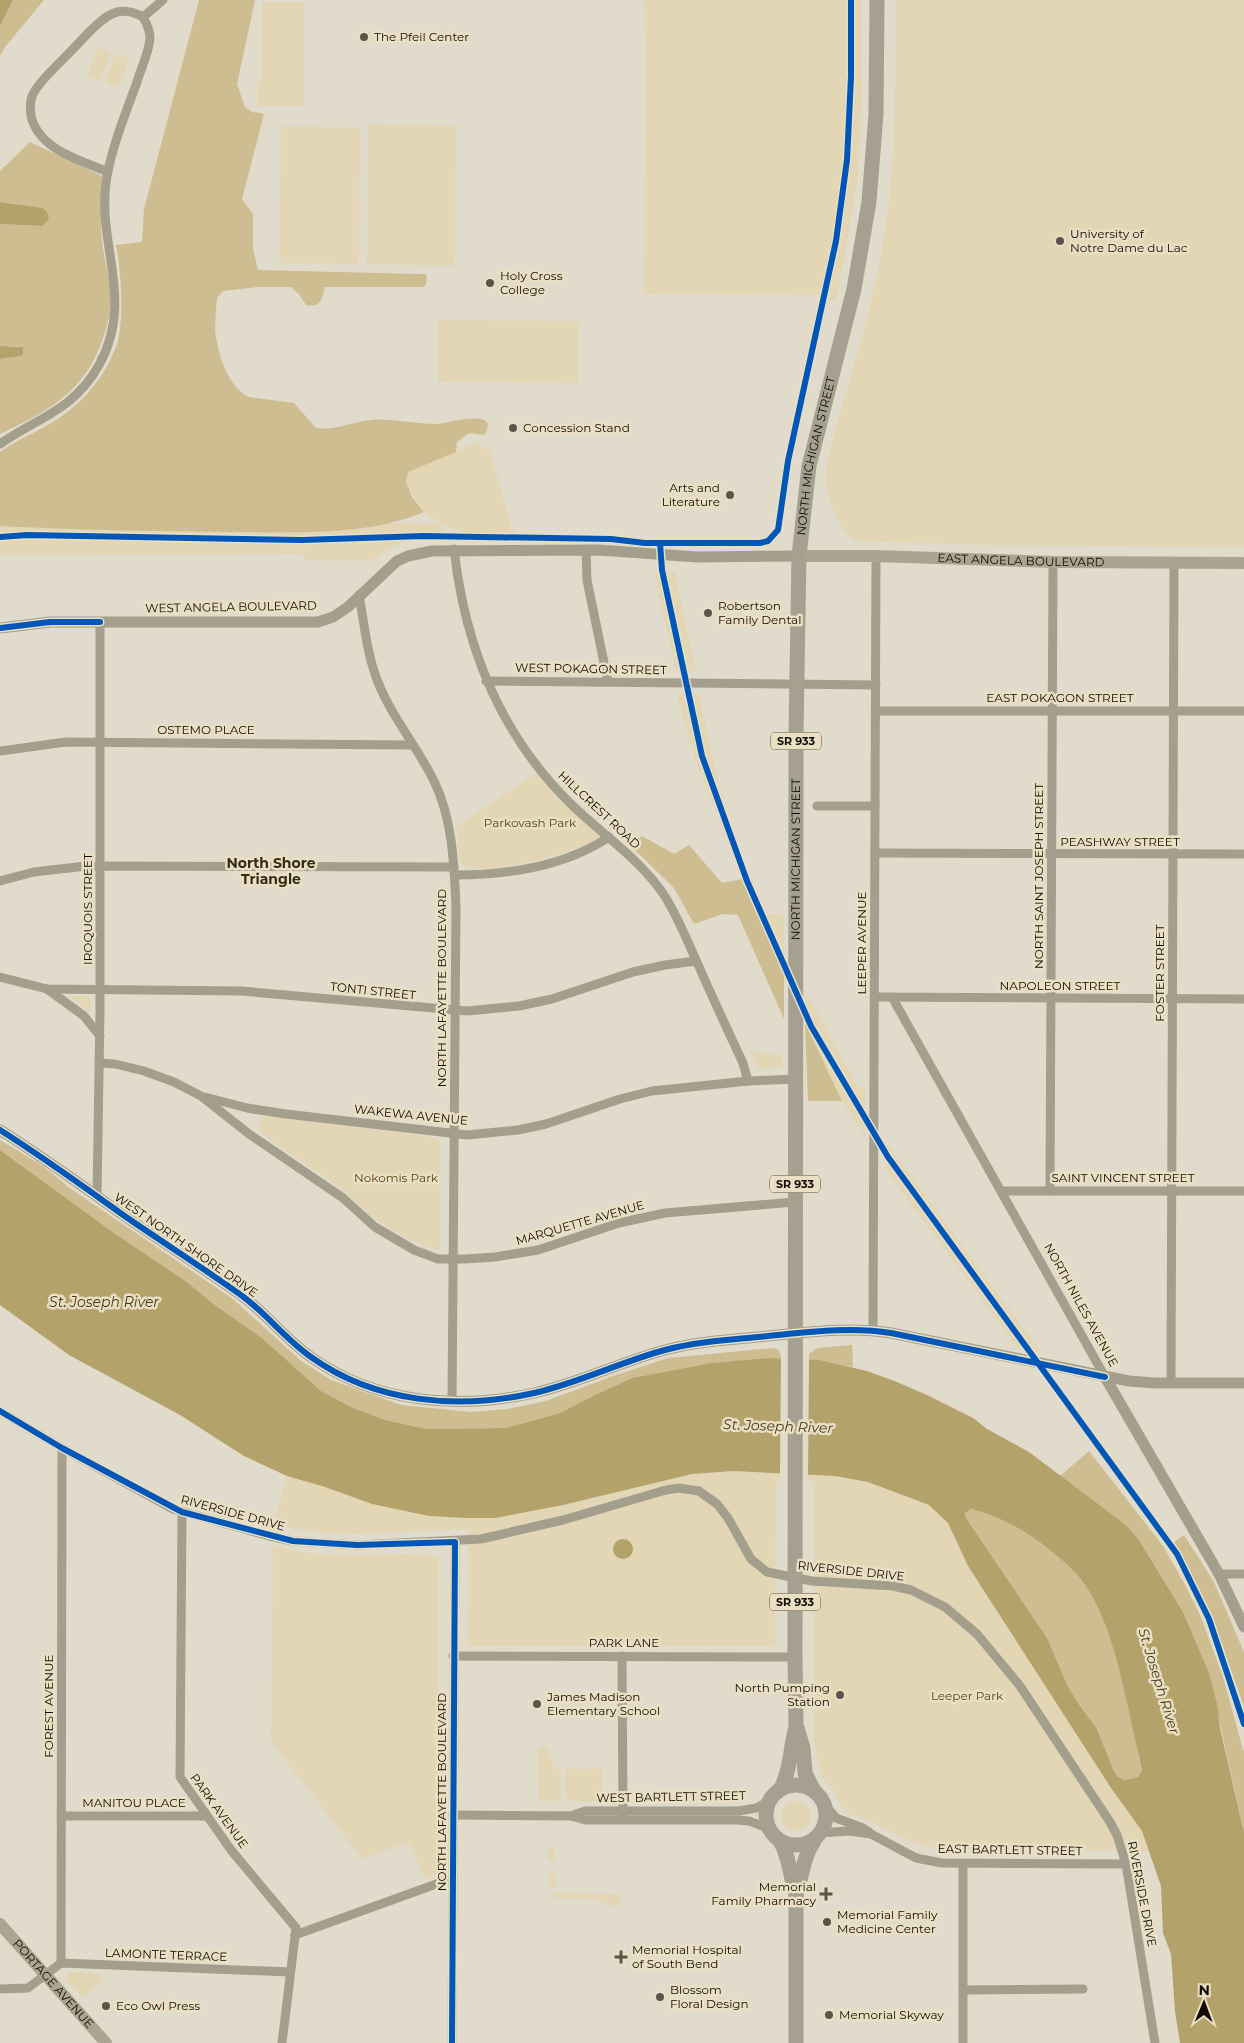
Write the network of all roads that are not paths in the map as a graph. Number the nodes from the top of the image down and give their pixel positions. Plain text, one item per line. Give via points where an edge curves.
1 (163, 0) edge
2 (877, 0) edge
3 (143, 17) junction
4 (108, 172) junction
5 (0, 444) edge
6 (454, 550) junction
7 (586, 550) junction
8 (799, 556) junction
9 (876, 556) junction
10 (1053, 562) junction
11 (1174, 563) junction
12 (1244, 563) edge
13 (359, 595) junction
14 (100, 622) junction
15 (0, 628) edge
16 (486, 681) junction
17 (608, 682) junction
18 (796, 685) junction
19 (876, 686) junction
20 (1052, 710) junction
21 (1174, 710) junction
22 (876, 711) junction
23 (1244, 711) edge
24 (100, 742) junction
25 (412, 744) junction
26 (0, 751) edge
27 (817, 806) dead end
28 (875, 806) junction
29 (609, 837) junction
30 (875, 853) junction
31 (1051, 854) junction
32 (1173, 854) junction
33 (1244, 854) edge
34 (100, 866) junction
35 (454, 871) junction
36 (0, 881) edge
37 (696, 961) junction
38 (0, 977) edge
39 (46, 989) junction
40 (100, 991) junction
41 (875, 997) junction
42 (892, 997) junction
43 (1051, 998) junction
44 (1173, 999) junction
45 (1244, 999) edge
46 (455, 1011) junction
47 (100, 1036) junction
48 (100, 1063) junction
49 (795, 1079) junction
50 (748, 1081) junction
51 (201, 1096) junction
52 (0, 1130) edge
53 (455, 1134) junction
54 (1050, 1191) junction
55 (1172, 1191) junction
56 (1244, 1191) edge
57 (1002, 1192) junction
58 (97, 1196) junction
59 (795, 1202) junction
60 (454, 1260) junction
61 (873, 1330) junction
62 (794, 1334) junction
63 (1105, 1377) junction
64 (1171, 1383) junction
65 (1244, 1383) edge
66 (452, 1401) junction
67 (0, 1411) edge
68 (62, 1448) junction
69 (182, 1512) junction
70 (455, 1542) junction
71 (1218, 1574) junction
72 (1244, 1574) edge
73 (795, 1578) junction
74 (1244, 1627) edge
75 (453, 1656) junction
76 (622, 1656) junction
77 (794, 1657) junction
78 (796, 1725) junction
79 (814, 1791) junction
80 (775, 1795) junction
81 (825, 1805) junction
82 (453, 1814) junction
83 (622, 1815) junction
84 (61, 1816) junction
85 (206, 1816) junction
86 (770, 1829) junction
87 (871, 1834) junction
88 (817, 1837) junction
89 (780, 1841) junction
90 (963, 1864) junction
91 (1126, 1864) junction
92 (453, 1878) junction
93 (796, 1895) junction
94 (0, 1924) edge
95 (296, 1935) junction
96 (62, 1964) junction
97 (290, 1972) junction
98 (46, 1976) junction
99 (1082, 1988) dead end
100 (0, 1989) edge
101 (963, 1990) junction
102 (106, 2043) edge
103 (282, 2043) edge
104 (452, 2043) edge
105 (796, 2043) edge
106 (963, 2043) edge
107 (1155, 2043) edge

1 - 3 street
2 - 8 main road, NORTH MICHIGAN STREET / SR 933 via 876,114 869,202 854,289 810,466
3 - 4 street via 148,25 149,45
3 - 4 street via 126,11 108,15 32,95 34,126 46,143
4 - 5 street via 106,214 116,300 113,327 105,352 90,380 74,398 58,411
6 - 7 street, WEST ANGELA BOULEVARD
6 - 13 street, WEST ANGELA BOULEVARD via 408,556 389,567
6 - 16 street, HILLCREST ROAD via 470,633
7 - 8 street, WEST ANGELA BOULEVARD via 697,557
7 - 17 street via 587,580
8 - 9 main road, EAST ANGELA BOULEVARD
8 - 18 main road, NORTH MICHIGAN STREET / SR 933
9 - 10 main road, EAST ANGELA BOULEVARD
9 - 19 street, LEEPER AVENUE
10 - 11 main road, EAST ANGELA BOULEVARD
10 - 20 street, NORTH SAINT JOSEPH STREET
11 - 12 main road, EAST ANGELA BOULEVARD
11 - 21 street, FOSTER STREET
13 - 14 street, WEST ANGELA BOULEVARD via 333,617 311,623
13 - 25 street, NORTH LAFAYETTE BOULEVARD via 375,674 393,714
14 - 15 street, WEST ANGELA BOULEVARD via 50,622
14 - 24 street, IROQUOIS STREET
16 - 17 street, WEST POKAGON STREET
16 - 29 street, HILLCREST ROAD via 505,719 540,772
17 - 18 street, WEST POKAGON STREET
18 - 19 street, WEST POKAGON STREET
18 - 49 main road, NORTH MICHIGAN STREET / SR 933
19 - 22 street, LEEPER AVENUE
20 - 21 street, EAST POKAGON STREET
20 - 22 street, EAST POKAGON STREET
20 - 31 street, NORTH SAINT JOSEPH STREET
21 - 23 street, EAST POKAGON STREET
21 - 32 street, FOSTER STREET
22 - 28 street, LEEPER AVENUE
24 - 25 street, OSTEMO PLACE
24 - 26 street, OSTEMO PLACE via 45,744
24 - 34 street, IROQUOIS STREET
25 - 35 street, NORTH LAFAYETTE BOULEVARD via 435,782 442,803 449,826
27 - 28 street
28 - 30 street, LEEPER AVENUE
29 - 35 street via 590,848 539,867 488,875
29 - 37 street, HILLCREST ROAD via 644,869 664,895
30 - 31 street, PEASHWAY STREET
30 - 41 street, LEEPER AVENUE
31 - 32 street, PEASHWAY STREET
31 - 43 street, NORTH SAINT JOSEPH STREET
32 - 33 street, PEASHWAY STREET
32 - 44 street, FOSTER STREET
34 - 35 street
34 - 36 street via 59,868
34 - 40 street, IROQUOIS STREET
35 - 46 street, NORTH LAFAYETTE BOULEVARD
37 - 46 street, TONTI STREET via 633,972 552,999 519,1006
37 - 50 street, HILLCREST ROAD via 743,1063
38 - 39 street
39 - 40 street
39 - 47 street via 84,1016
40 - 46 street, TONTI STREET via 241,991
40 - 47 street, IROQUOIS STREET
41 - 42 street, NAPOLEON STREET
41 - 61 street, LEEPER AVENUE
42 - 43 street, NAPOLEON STREET
42 - 57 street, NORTH NILES AVENUE
43 - 44 street, NAPOLEON STREET
43 - 54 street, NORTH SAINT JOSEPH STREET
44 - 45 street, NAPOLEON STREET
44 - 55 street, FOSTER STREET
46 - 53 street, NORTH LAFAYETTE BOULEVARD
47 - 48 street, IROQUOIS STREET
48 - 51 street, MARQUETTE AVENUE via 144,1071
48 - 58 street, IROQUOIS STREET
49 - 50 street, WAKEWA AVENUE
49 - 59 main road, NORTH MICHIGAN STREET / SR 933
50 - 53 street, WAKEWA AVENUE via 652,1092 518,1130
51 - 53 street, WAKEWA AVENUE via 286,1114
51 - 60 street, MARQUETTE AVENUE via 249,1134 332,1190 394,1240 438,1258
52 - 58 street, WEST NORTH SHORE DRIVE
53 - 60 street, NORTH LAFAYETTE BOULEVARD
54 - 55 street, SAINT VINCENT STREET
54 - 57 street, SAINT VINCENT STREET
55 - 56 street, SAINT VINCENT STREET
55 - 64 street, FOSTER STREET
57 - 63 street, NORTH NILES AVENUE
58 - 66 street, WEST NORTH SHORE DRIVE via 242,1296 328,1369 354,1382 402,1397
59 - 60 street, MARQUETTE AVENUE via 664,1213 619,1223 538,1250
59 - 62 main road, NORTH MICHIGAN STREET / SR 933
60 - 66 street, NORTH LAFAYETTE BOULEVARD
61 - 62 street, WEST NORTH SHORE DRIVE
61 - 63 street, WEST NORTH SHORE DRIVE
62 - 66 street, WEST NORTH SHORE DRIVE via 667,1349 547,1390 483,1401
62 - 73 main road, NORTH MICHIGAN STREET / SR 933
63 - 64 street, WEST NORTH SHORE DRIVE
63 - 71 street, NORTH NILES AVENUE
64 - 65 street, WEST NORTH SHORE DRIVE
67 - 68 street, RIVERSIDE DRIVE
68 - 69 street, RIVERSIDE DRIVE
68 - 84 street, FOREST AVENUE
69 - 70 street, RIVERSIDE DRIVE via 293,1541 357,1545
69 - 85 street, PARK AVENUE via 180,1777
70 - 73 street, RIVERSIDE DRIVE via 514,1533 666,1490 689,1488 717,1504 758,1567
70 - 75 street, NORTH LAFAYETTE BOULEVARD
71 - 72 street
71 - 74 street, NORTH NILES AVENUE
73 - 77 main road, NORTH MICHIGAN STREET / SR 933
73 - 91 street, RIVERSIDE DRIVE via 911,1590 945,1607 964,1622 992,1650 1020,1686 1101,1805 1117,1835
75 - 76 street, PARK LANE
75 - 82 street, NORTH LAFAYETTE BOULEVARD
76 - 77 street, PARK LANE
76 - 83 street
77 - 78 main road, NORTH MICHIGAN STREET / SR 933
78 - 79 main road, NORTH MICHIGAN STREET / SR 933 via 803,1748 805,1773
78 - 80 main road, NORTH MICHIGAN STREET / SR 933 via 787,1775
79 - 80 main road via 796,1786
79 - 81 main road, SR 933
80 - 83 street, WEST BARTLETT STREET via 756,1808 739,1811
80 - 86 main road, SR 933 via 767,1810
81 - 87 street, EAST BARTLETT STREET via 836,1818
81 - 88 main road via 825,1820
82 - 83 street, WEST BARTLETT STREET via 571,1816 585,1820
82 - 92 street, NORTH LAFAYETTE BOULEVARD
83 - 86 street, WEST BARTLETT STREET via 749,1821
84 - 85 street, MANITOU PLACE
84 - 96 street, FOREST AVENUE
85 - 95 street, PARK AVENUE via 296,1928
86 - 89 main road
87 - 88 street, EAST BARTLETT STREET via 849,1831
87 - 90 street, EAST BARTLETT STREET via 924,1860
88 - 89 main road via 796,1845
88 - 93 main road via 806,1856
89 - 93 main road
90 - 91 street, EAST BARTLETT STREET
90 - 101 street
91 - 107 street, RIVERSIDE DRIVE
92 - 95 street
92 - 104 street, NORTH LAFAYETTE BOULEVARD
93 - 105 main road
94 - 98 main road, PORTAGE AVENUE
95 - 97 street
96 - 97 street, LAMONTE TERRACE
96 - 98 street
97 - 103 street
98 - 100 street via 28,1988
98 - 102 main road, PORTAGE AVENUE
99 - 101 street
101 - 106 street

